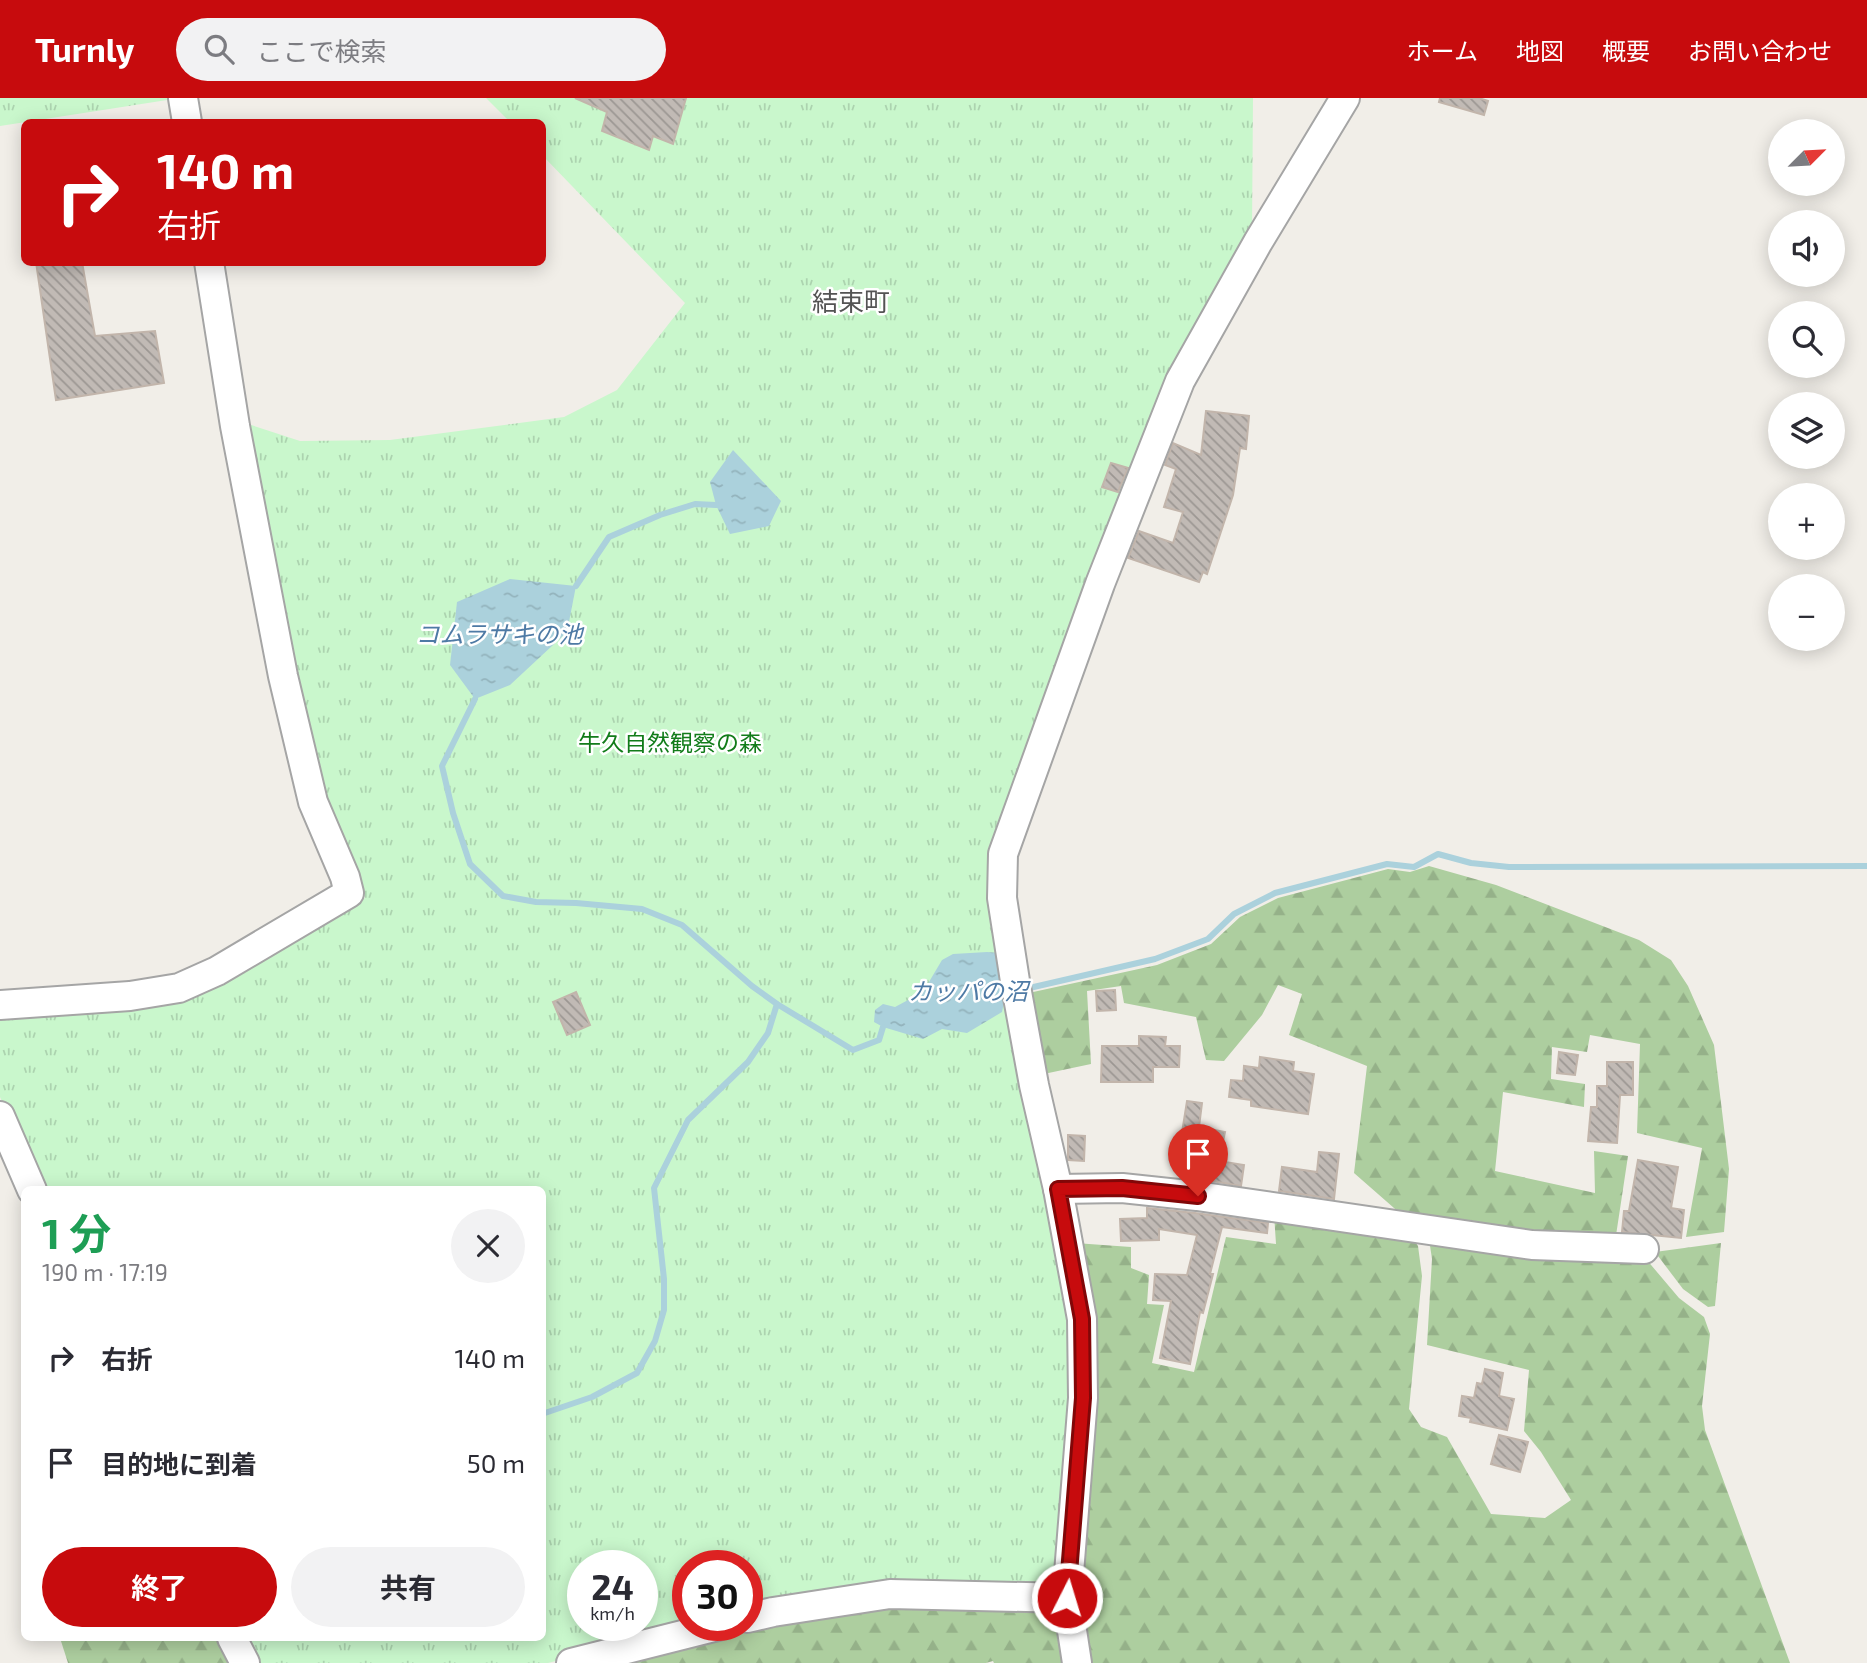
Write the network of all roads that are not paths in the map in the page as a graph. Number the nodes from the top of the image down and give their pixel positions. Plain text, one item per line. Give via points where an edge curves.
1 (183, 98) edge
2 (1345, 98) edge
3 (186, 119) edge
4 (210, 266) edge
5 (0, 1005) edge
6 (0, 1116) edge
7 (30, 1186) edge
8 (1058, 1189) junction
9 (1644, 1249) dead end
10 (1067, 1598) junction
11 (763, 1614) edge
12 (672, 1638) edge
13 (234, 1641) edge
14 (246, 1663) edge
15 (571, 1663) edge
16 (1077, 1663) edge

1 - 3 street
2 - 8 street via 1180,381 1100,584 1003,853 1002,898 1014,981
4 - 5 street via 235,426 284,676 313,802 349,893 217,971 179,988
6 - 7 street
8 - 9 street via 1122,1188 1532,1245
8 - 10 street via 1082,1319 1083,1398
10 - 11 street via 890,1594
10 - 16 street
12 - 15 street
13 - 14 street

